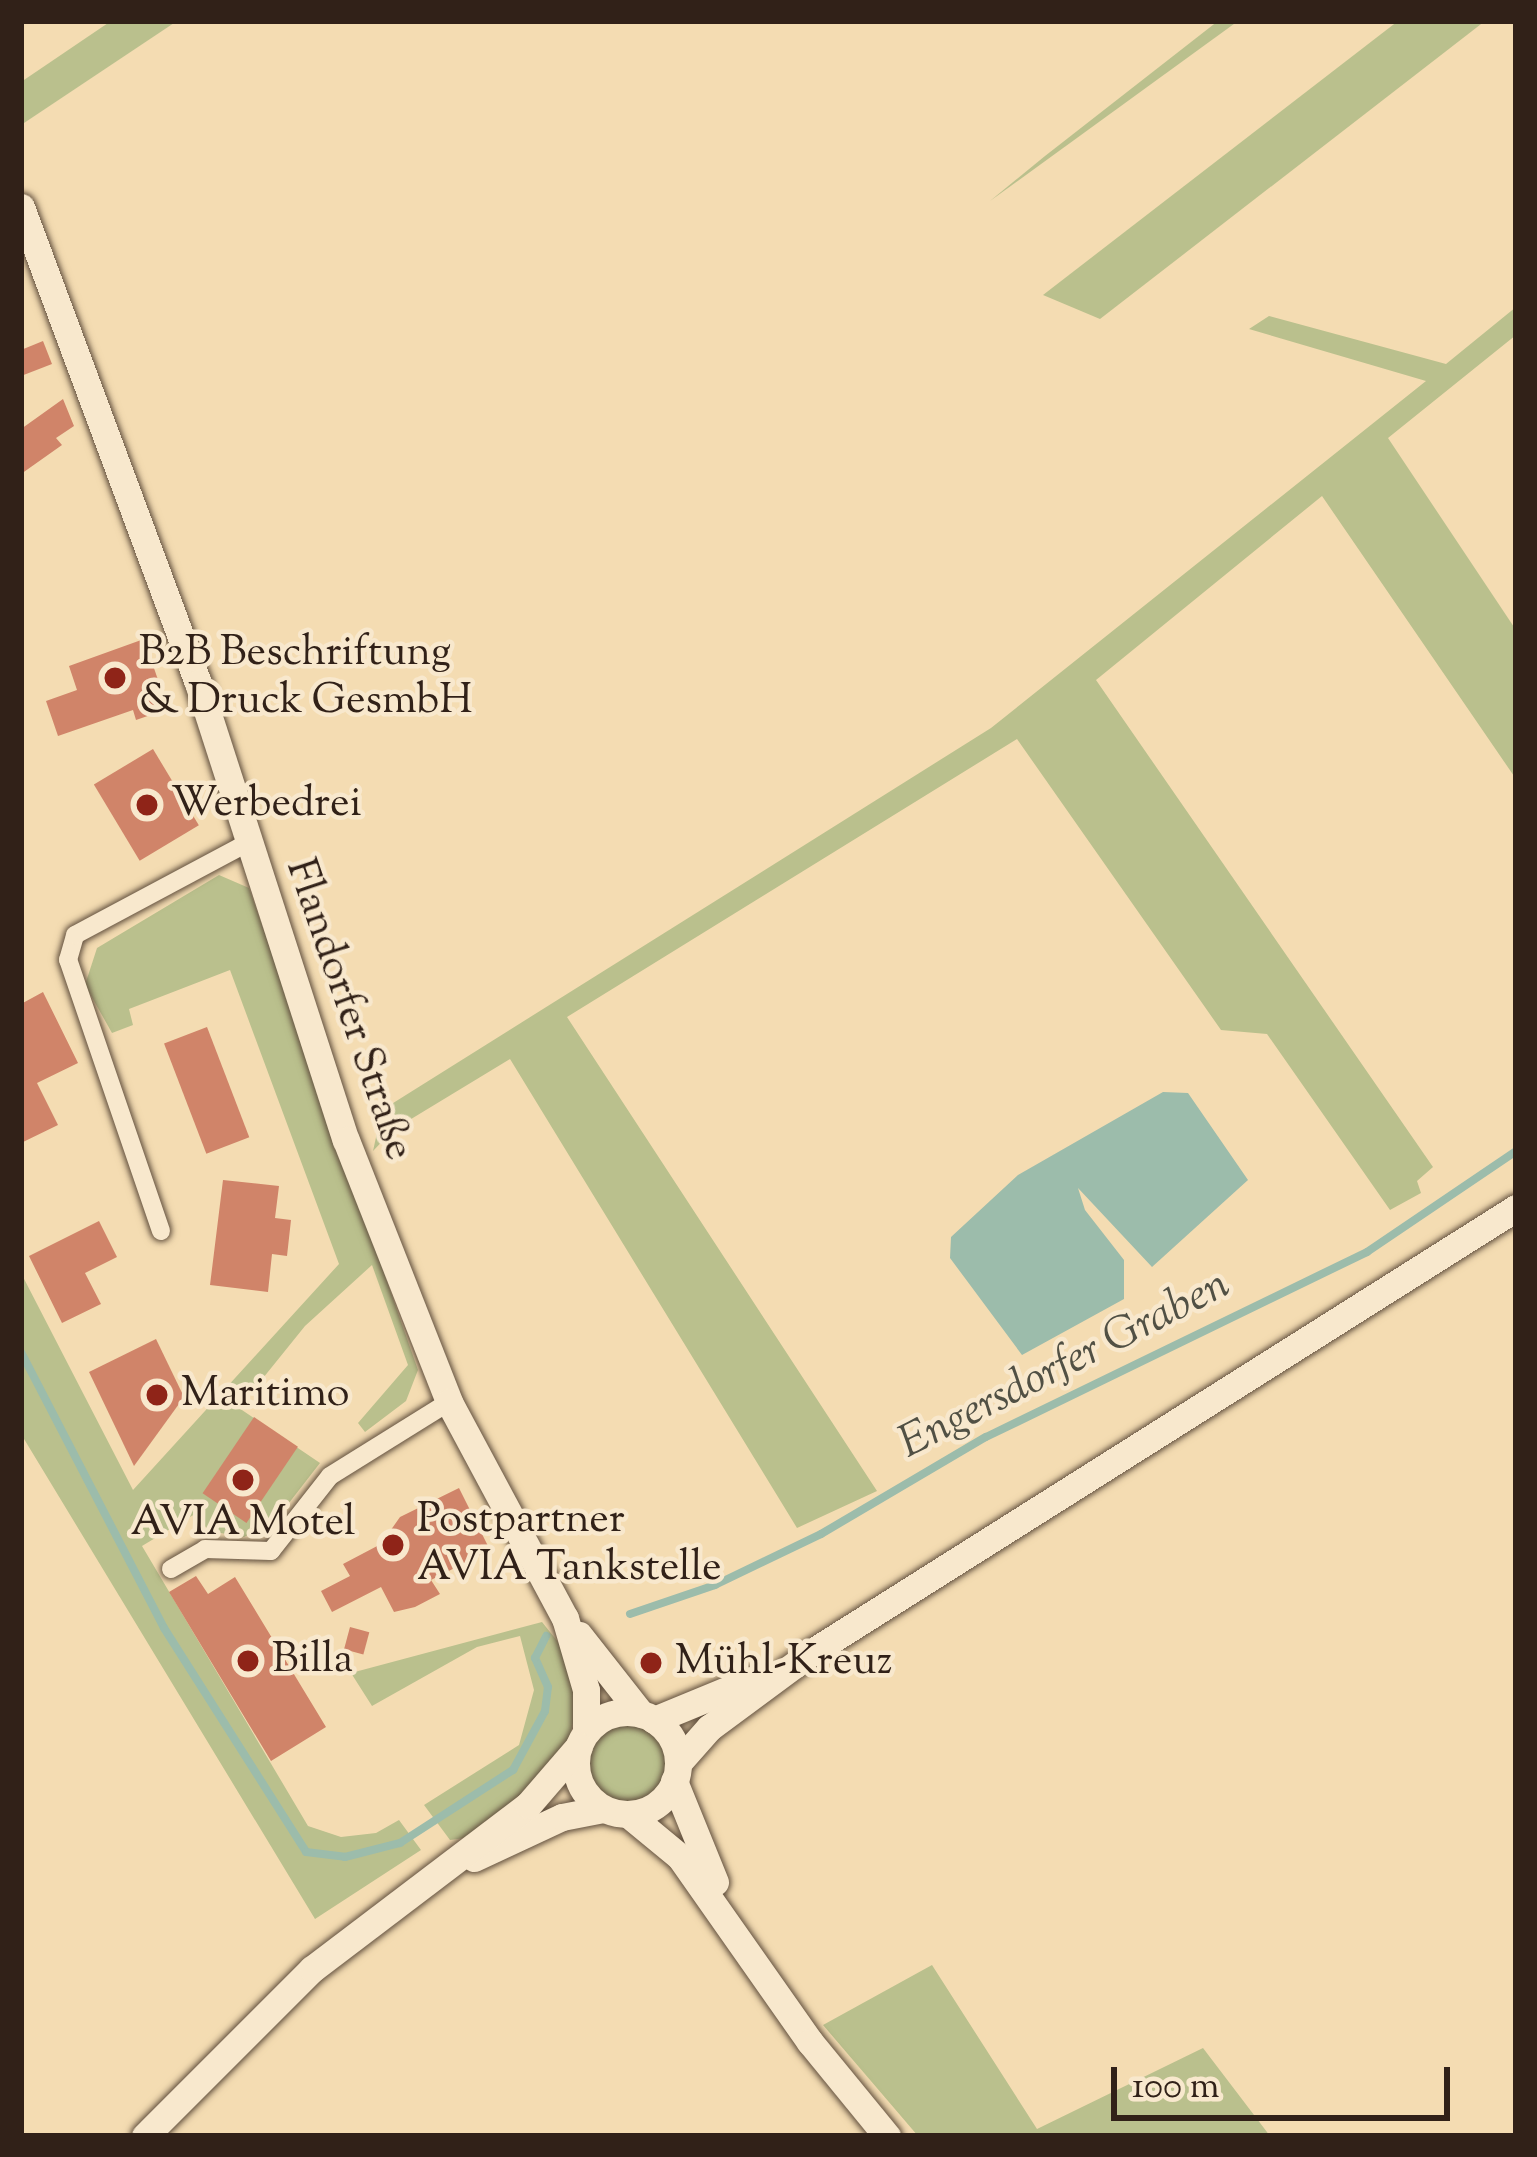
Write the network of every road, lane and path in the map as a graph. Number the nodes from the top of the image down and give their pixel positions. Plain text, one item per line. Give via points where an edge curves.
1 (21, 207) edge
2 (247, 843) junction
3 (1516, 1208) edge
4 (161, 1231) dead end
5 (449, 1402) junction
6 (170, 1569) dead end
7 (565, 1618) junction
8 (809, 1654) junction
9 (647, 1717) junction
10 (583, 1739) junction
11 (676, 1772) junction
12 (616, 1812) junction
13 (460, 1861) junction
14 (740, 1935) junction
15 (145, 2136) edge
16 (887, 2136) edge

1 - 2 main road, Flandorfer Straße via 167,596
2 - 4 street via 75,935 68,960
2 - 5 main road, Flandorfer Straße via 346,1140
3 - 8 main road
5 - 6 street via 330,1476 271,1551 205,1549
5 - 7 main road, Flandorfer Straße
7 - 9 main road, Flandorfer Straße
7 - 10 main road, Flandorfer Straße via 586,1690
8 - 9 main road
8 - 11 main road via 709,1728
9 - 10 main road via 611,1714
9 - 11 main road via 669,1735
10 - 12 main road via 579,1779
10 - 13 main road via 544,1791
11 - 12 main road via 656,1805
11 - 14 main road
12 - 13 main road via 562,1817
12 - 14 main road via 680,1857
13 - 15 main road via 323,1959
14 - 16 main road via 809,2042

